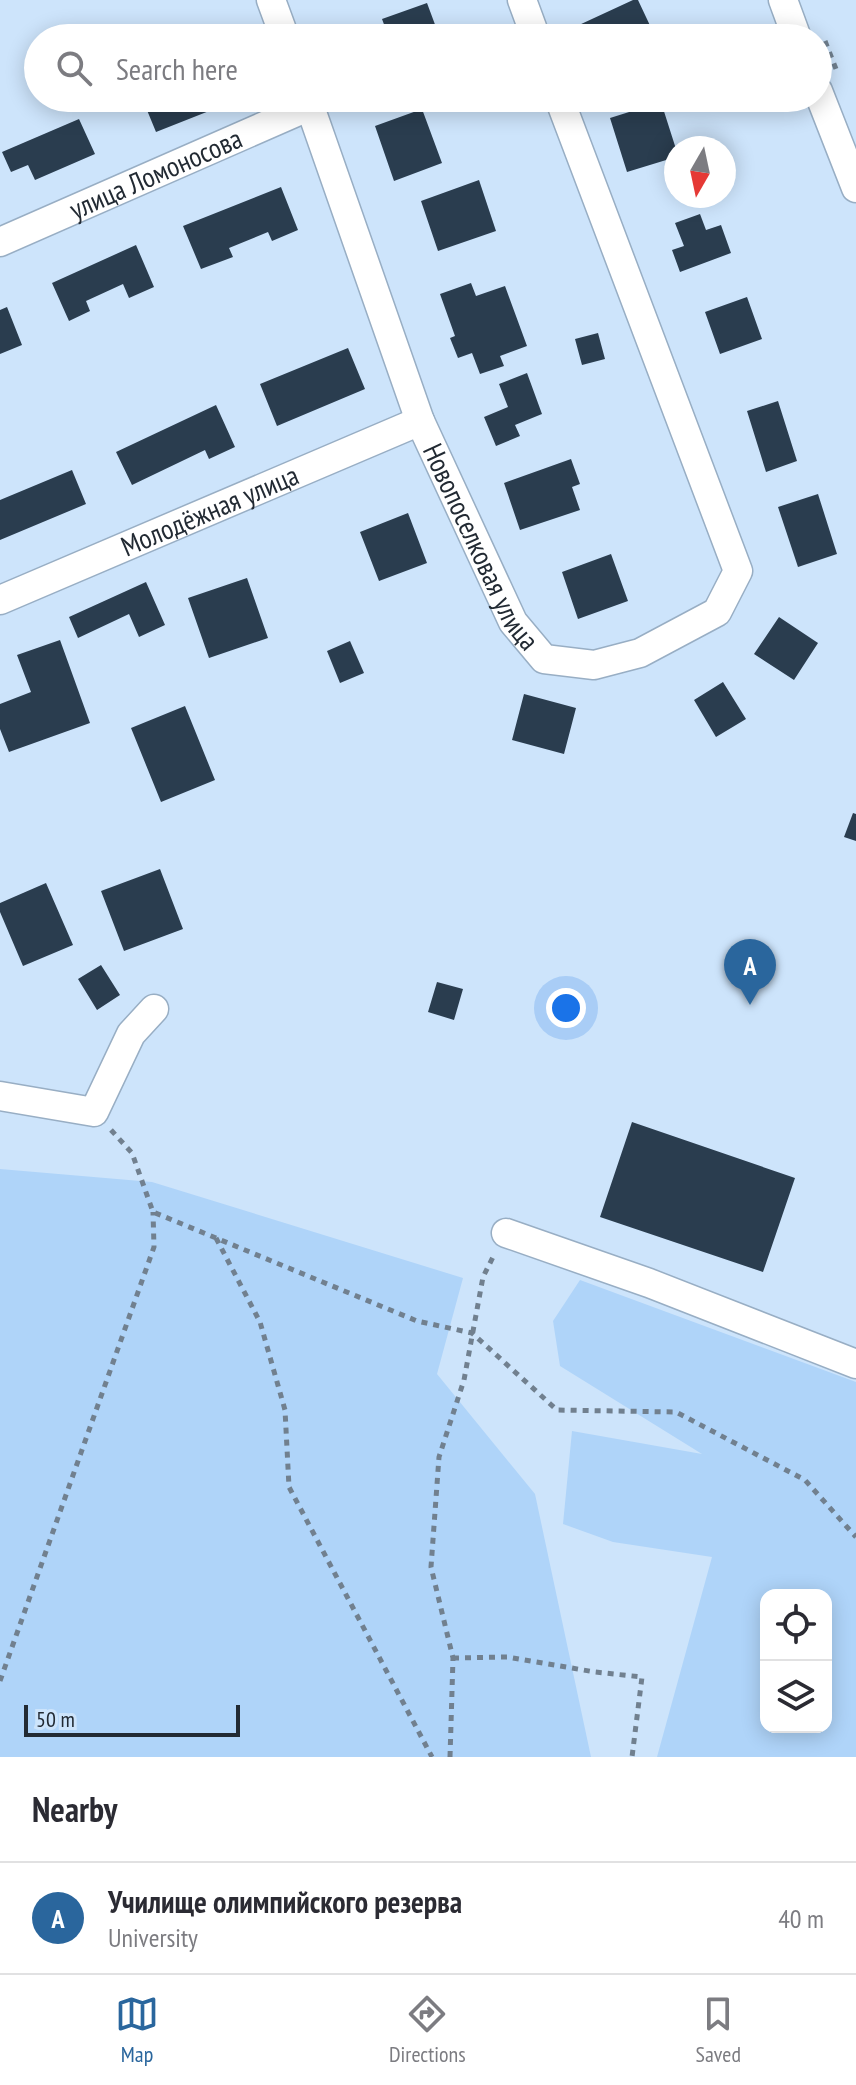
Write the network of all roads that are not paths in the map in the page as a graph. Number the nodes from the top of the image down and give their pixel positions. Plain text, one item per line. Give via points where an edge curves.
1 (271, 0) edge
2 (522, 0) edge
3 (783, 0) edge
4 (280, 24) edge
5 (531, 24) edge
6 (801, 24) edge
7 (286, 112) edge
8 (312, 112) edge
9 (564, 112) edge
10 (826, 112) edge
11 (856, 188) edge
12 (0, 242) edge
13 (420, 421) junction
14 (0, 600) edge
15 (154, 1009) dead end
16 (0, 1096) edge
17 (506, 1233) road end
18 (856, 1364) edge

1 - 4 street
2 - 5 street
3 - 6 street
7 - 12 street, улица Ломоносова
8 - 13 street, Новопоселковая улица
9 - 13 street, Новопоселковая улица via 738,571 717,612 640,653 594,665 544,659 513,622
10 - 11 street
13 - 14 street, Молодёжная улица
15 - 16 street via 131,1034 94,1112
17 - 18 street

